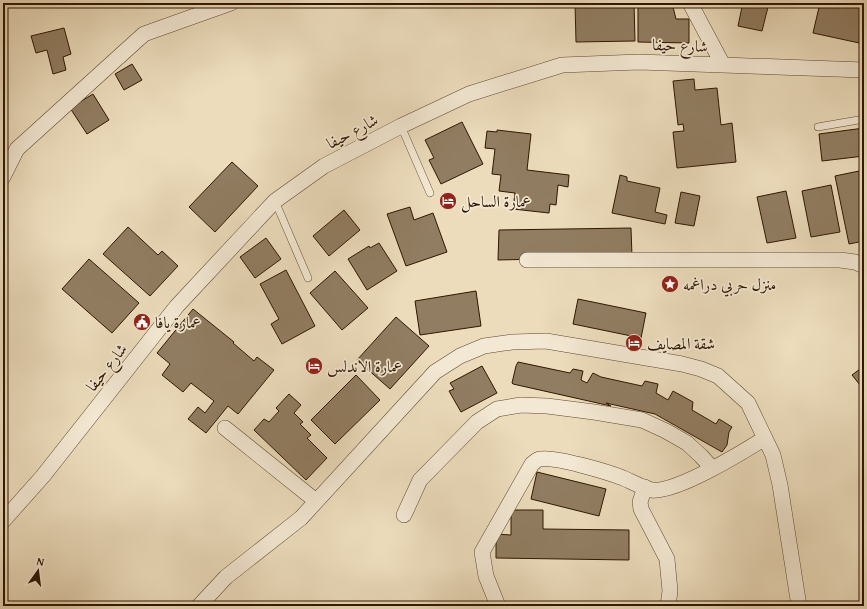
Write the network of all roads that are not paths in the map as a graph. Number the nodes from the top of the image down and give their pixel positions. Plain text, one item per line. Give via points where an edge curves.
1 (230, 3) edge
2 (690, 3) edge
3 (723, 65) junction
4 (864, 70) edge
5 (864, 119) edge
6 (401, 126) junction
7 (818, 127) dead end
8 (3, 176) edge
9 (430, 193) dead end
10 (275, 201) junction
11 (527, 260) dead end
12 (864, 266) edge
13 (308, 278) dead end
14 (225, 428) dead end
15 (765, 438) junction
16 (712, 468) junction
17 (645, 487) junction
18 (316, 501) junction
19 (404, 515) dead end
20 (3, 521) edge
21 (199, 606) edge
22 (498, 606) edge
23 (668, 606) edge
24 (799, 606) edge

1 - 8 street via 144,34 17,148
2 - 3 street
3 - 4 street, شارع حيفا
3 - 6 street, شارع حيفا via 639,62 562,65 470,94
5 - 7 lane
6 - 9 lane
6 - 10 street, شارع حيفا via 324,166
10 - 13 lane
10 - 20 street, شارع حيفا via 177,306 43,476
11 - 12 street via 840,260
14 - 18 street
15 - 16 street
15 - 18 street via 748,403 718,376 701,369 546,341 512,342 484,346 460,356 435,372
15 - 24 street via 773,455 780,485
16 - 17 street via 667,488 652,490
16 - 19 street via 686,443 642,420 547,406 497,409 477,422 420,480
17 - 22 street via 617,476 551,458 538,459 532,464 482,552 486,576
17 - 23 street via 640,502 641,509 667,559 670,591
18 - 21 street via 301,518 226,577

